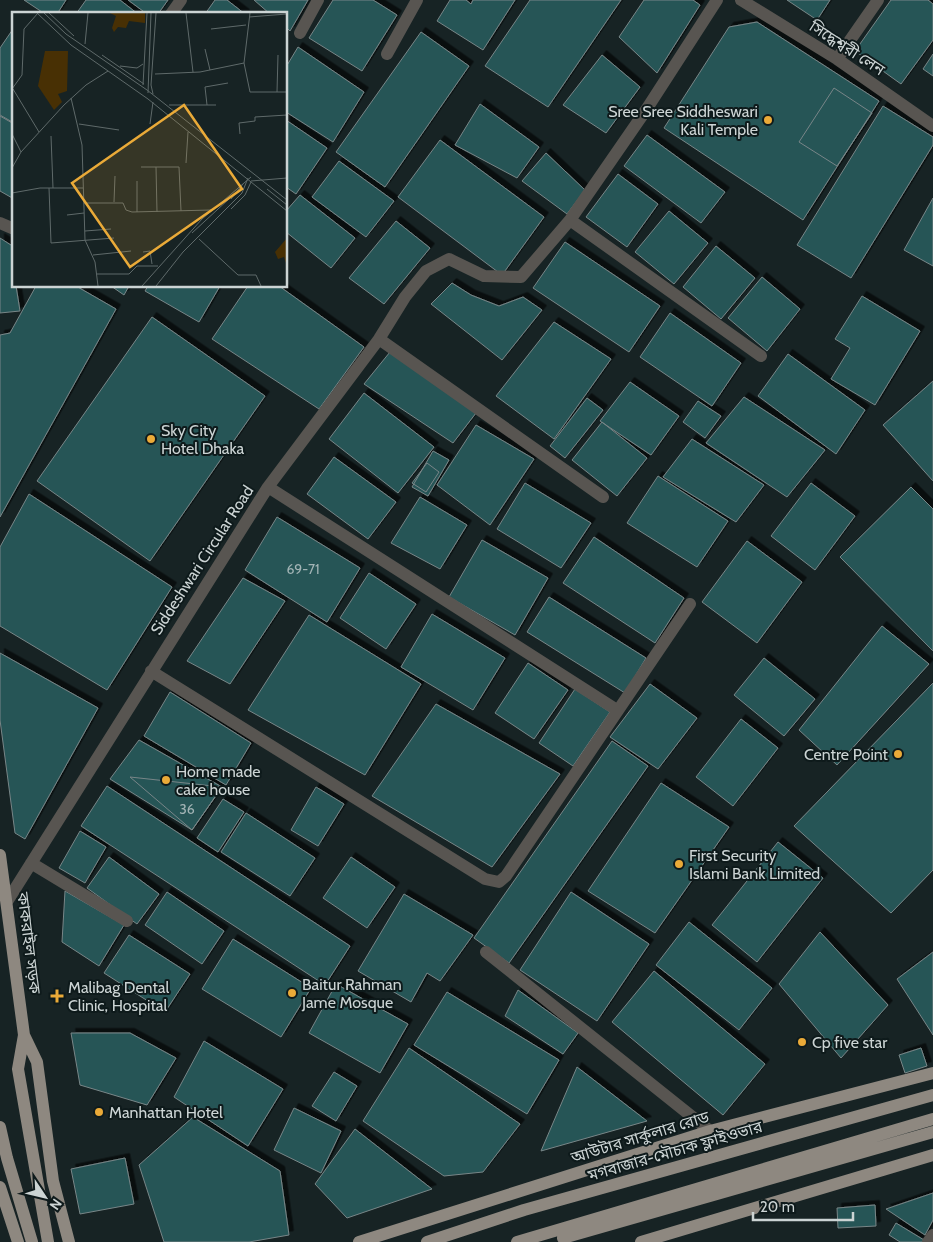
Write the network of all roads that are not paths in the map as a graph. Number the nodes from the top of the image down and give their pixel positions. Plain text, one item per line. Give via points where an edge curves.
1 (181, 0) edge
2 (318, 0) edge
3 (417, 0) edge
4 (717, 0) edge
5 (741, 0) edge
6 (878, 0) edge
7 (173, 12) edge
8 (300, 33) dead end
9 (387, 54) dead end
10 (836, 59) junction
11 (933, 126) edge
12 (570, 220) junction
13 (0, 223) edge
14 (12, 228) edge
15 (378, 339) junction
16 (761, 356) dead end
17 (268, 487) junction
18 (603, 497) dead end
19 (690, 604) dead end
20 (151, 671) junction
21 (616, 710) junction
22 (0, 855) edge
23 (31, 863) junction
24 (8, 900) junction
25 (127, 921) dead end
26 (486, 952) dead end
27 (24, 1035) junction
28 (933, 1073) edge
29 (933, 1095) edge
30 (933, 1119) edge
31 (0, 1127) edge
32 (710, 1131) junction
33 (933, 1132) edge
34 (933, 1155) edge
35 (0, 1186) edge
36 (933, 1235) edge
37 (18, 1242) edge
38 (32, 1242) edge
39 (48, 1242) edge
40 (68, 1242) edge
41 (359, 1242) edge
42 (427, 1242) edge
43 (517, 1242) edge
44 (548, 1242) edge
45 (641, 1242) edge
46 (928, 1242) edge

1 - 7 street
2 - 8 street
3 - 9 street
4 - 12 street
5 - 10 street, সিদ্ধেশ্বরী লেন
6 - 10 street
10 - 11 street, সিদ্ধেশ্বরী লেন
12 - 15 street, Siddeshwari Circular Road via 521,276 484,276 449,259 426,271 405,296
12 - 16 street
13 - 14 street
15 - 17 street, Siddeshwari Circular Road
15 - 18 street
17 - 20 street, Siddeshwari Circular Road
17 - 21 street
19 - 21 street
20 - 21 street via 485,879 498,882 506,876
20 - 23 street, Siddeshwari Circular Road
22 - 24 main road, কাকরাইল সড়ক
23 - 24 street, Siddeshwari Circular Road
23 - 25 street
24 - 27 main road, কাকরাইল সড়ক
26 - 32 street
27 - 39 main road, কাকরাইল সড়ক via 18,1070
27 - 40 main road via 37,1062 53,1181
28 - 32 main road, আউটার সার্কুলার রোড
29 - 42 main road, মগবাজার-মৌচাক ফ্লাইওভার via 524,1210
30 - 43 main road
31 - 38 main road via 6,1158
32 - 41 main road, আউটার সার্কুলার রোড
33 - 44 main road
34 - 45 main road
35 - 37 main road
36 - 46 street

